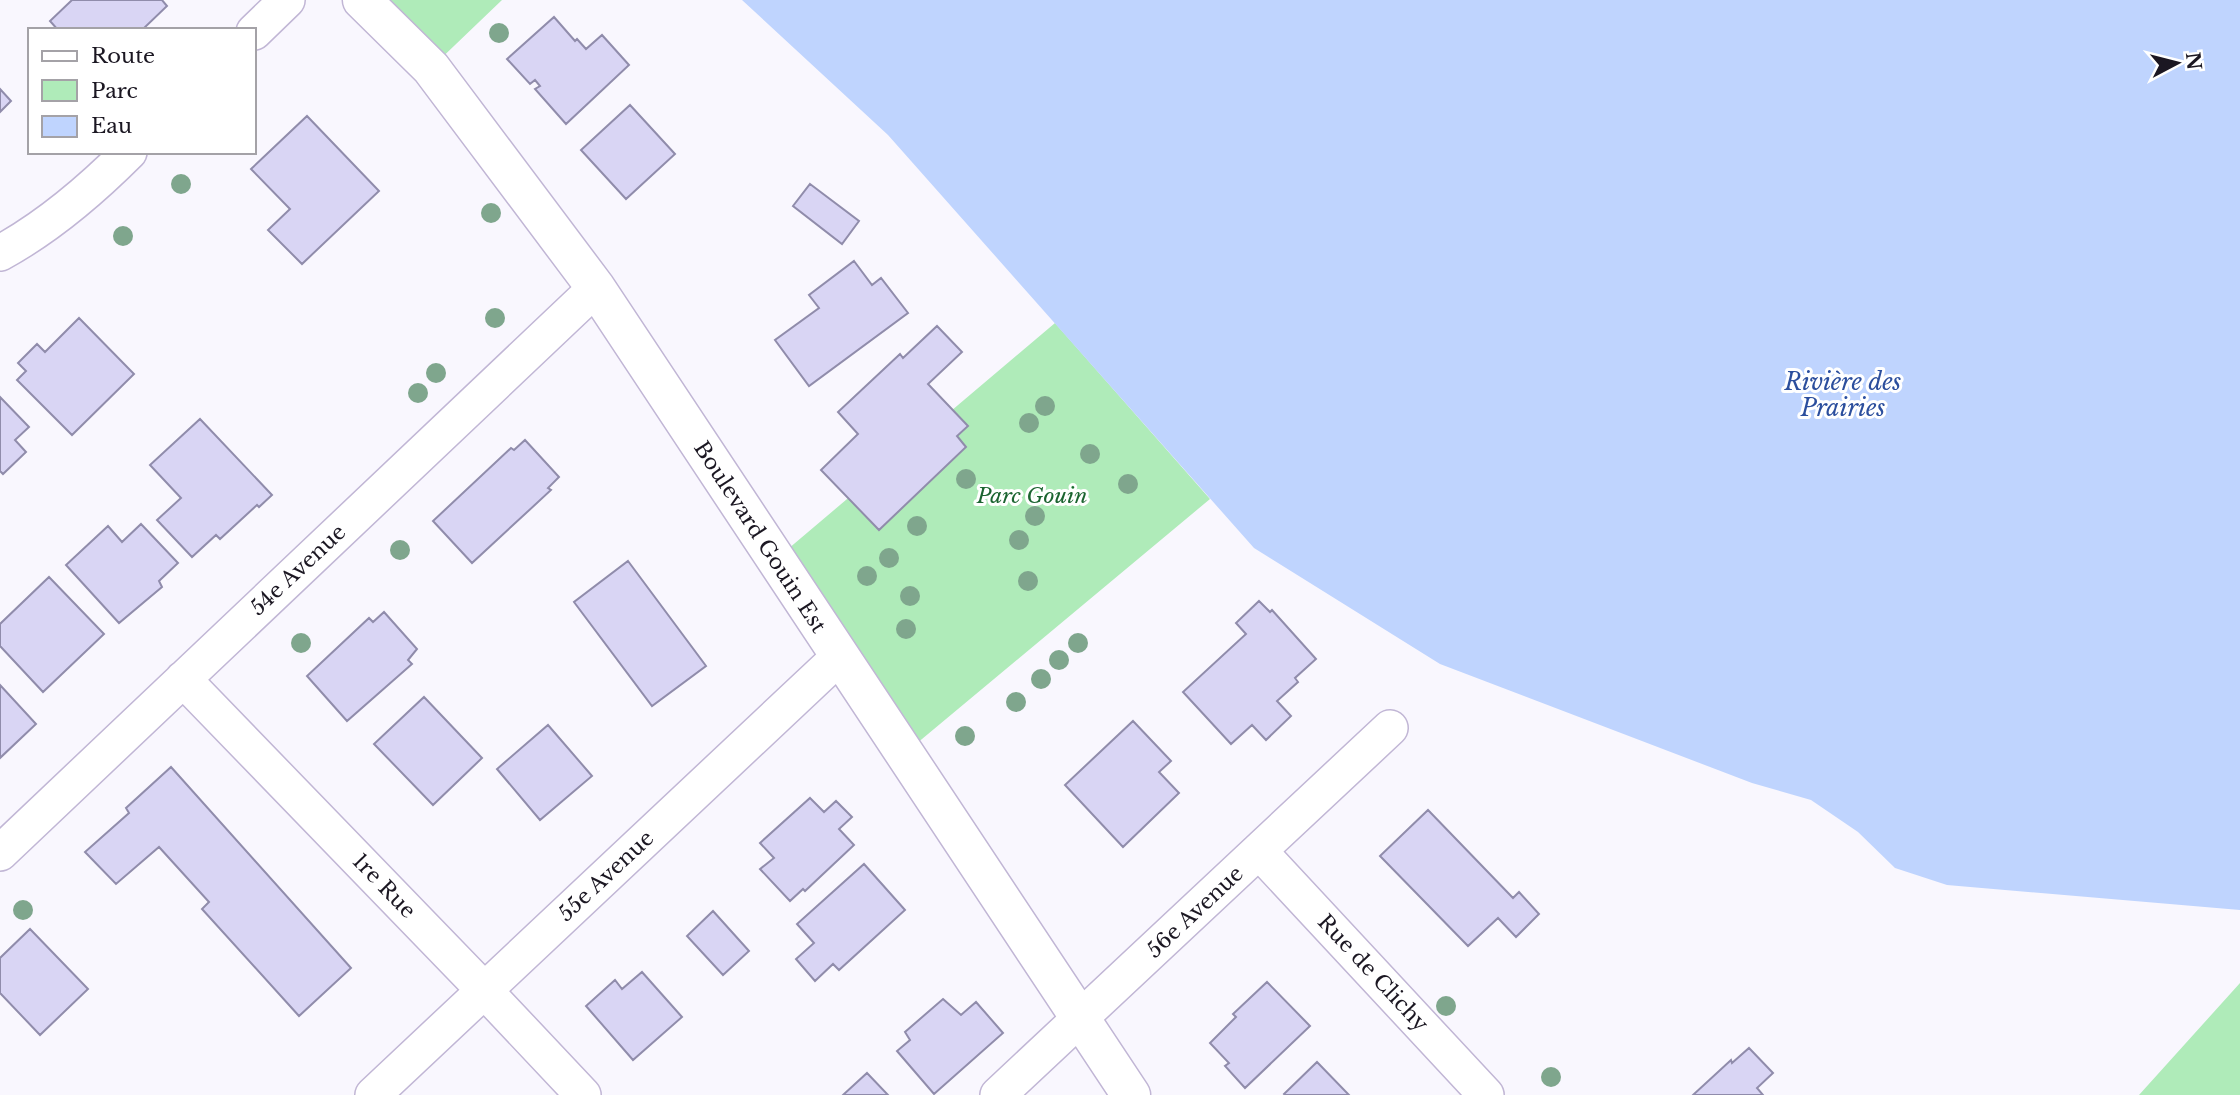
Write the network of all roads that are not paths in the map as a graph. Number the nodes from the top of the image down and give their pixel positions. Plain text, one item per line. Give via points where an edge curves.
1 (287, 0) edge
2 (362, 0) edge
3 (256, 30) edge
4 (127, 154) edge
5 (0, 253) edge
6 (596, 288) junction
7 (839, 657) junction
8 (183, 679) junction
9 (1390, 728) dead end
10 (1259, 850) junction
11 (0, 853) edge
12 (485, 991) junction
13 (1082, 1018) junction
14 (373, 1095) edge
15 (583, 1095) edge
16 (998, 1095) edge
17 (1131, 1095) edge
18 (1486, 1095) edge

1 - 3 street
2 - 6 street, Boulevard Gouin Est via 431,68
4 - 5 street via 96,184
6 - 7 street, Boulevard Gouin Est
6 - 8 street, 54e Avenue
7 - 12 street, 55e Avenue
7 - 13 street, Boulevard Gouin Est
8 - 11 street, 54e Avenue
8 - 12 street, 1re Rue
9 - 10 street, 56e Avenue
10 - 13 street, 56e Avenue
10 - 18 street, Rue de Clichy
12 - 14 street, 55e Avenue
12 - 15 street, 1re Rue
13 - 16 street, 56e Avenue
13 - 17 street, Boulevard Gouin Est

